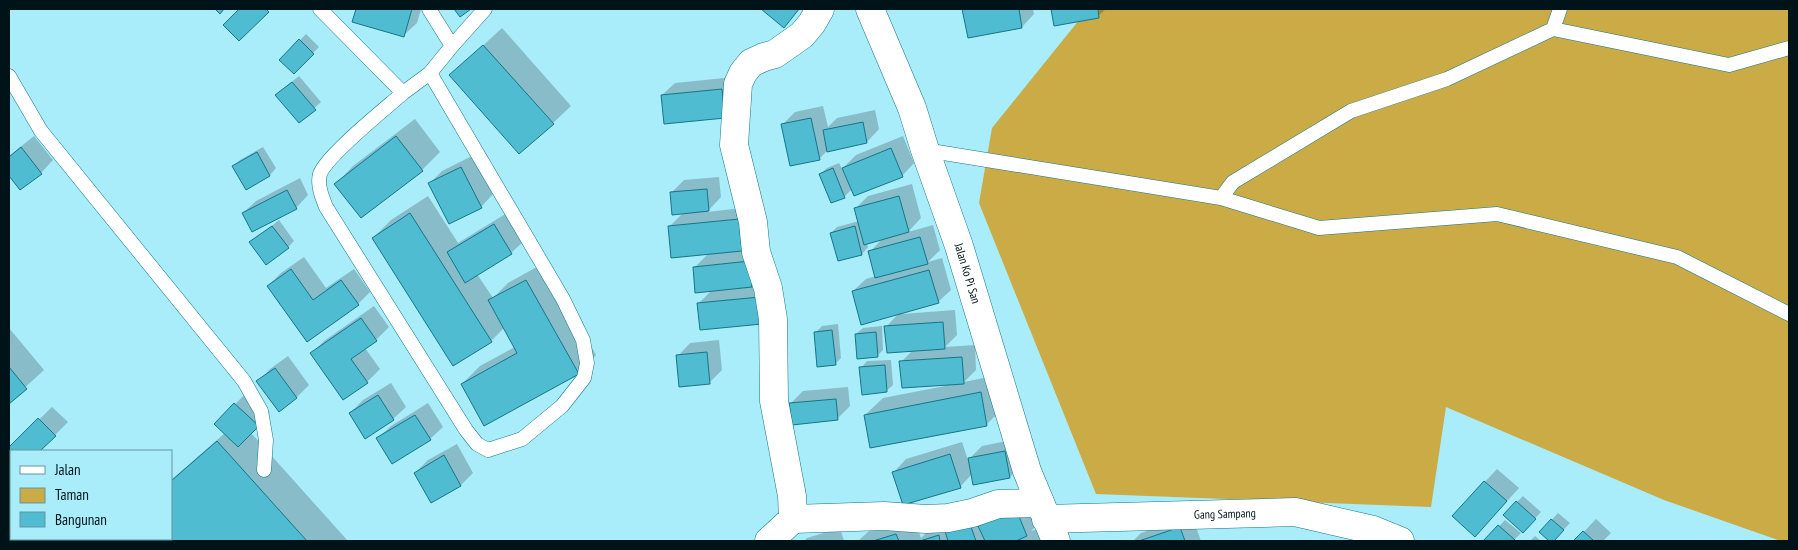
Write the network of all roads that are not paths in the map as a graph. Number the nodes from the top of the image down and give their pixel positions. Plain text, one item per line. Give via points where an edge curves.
1 (320, 9) edge
2 (429, 9) edge
3 (485, 9) edge
4 (820, 9) edge
5 (870, 9) edge
6 (1560, 9) edge
7 (1553, 29) junction
8 (452, 46) junction
9 (1789, 48) edge
10 (430, 73) junction
11 (9, 76) edge
12 (403, 93) junction
13 (925, 150) junction
14 (1221, 198) junction
15 (1789, 314) edge
16 (264, 470) dead end
17 (792, 519) junction
18 (1047, 521) edge
19 (769, 541) edge
20 (1400, 541) edge

1 - 12 lane
2 - 8 lane
3 - 8 lane
4 - 17 street via 802,35 775,54 751,63 743,73 738,84 734,146 773,319 774,401 792,496
5 - 13 street, Jalan Ko Pi San via 912,108
6 - 7 lane
7 - 9 lane via 1729,65
7 - 14 lane via 1447,79 1351,110 1233,182
8 - 10 lane
10 - 12 lane
10 - 12 lane via 563,299 583,340 587,363 584,378 562,406 522,438 488,450 477,444 466,430 321,196 319,176 328,160
11 - 16 lane via 41,131 244,381 261,411 266,440
13 - 14 lane
13 - 18 street, Jalan Ko Pi San via 959,246 1027,471
14 - 15 lane via 1319,228 1496,214 1676,258
17 - 18 street, Gang Sampang via 948,518 998,504
17 - 19 street
18 - 20 street, Gang Sampang via 1295,512 1373,530

